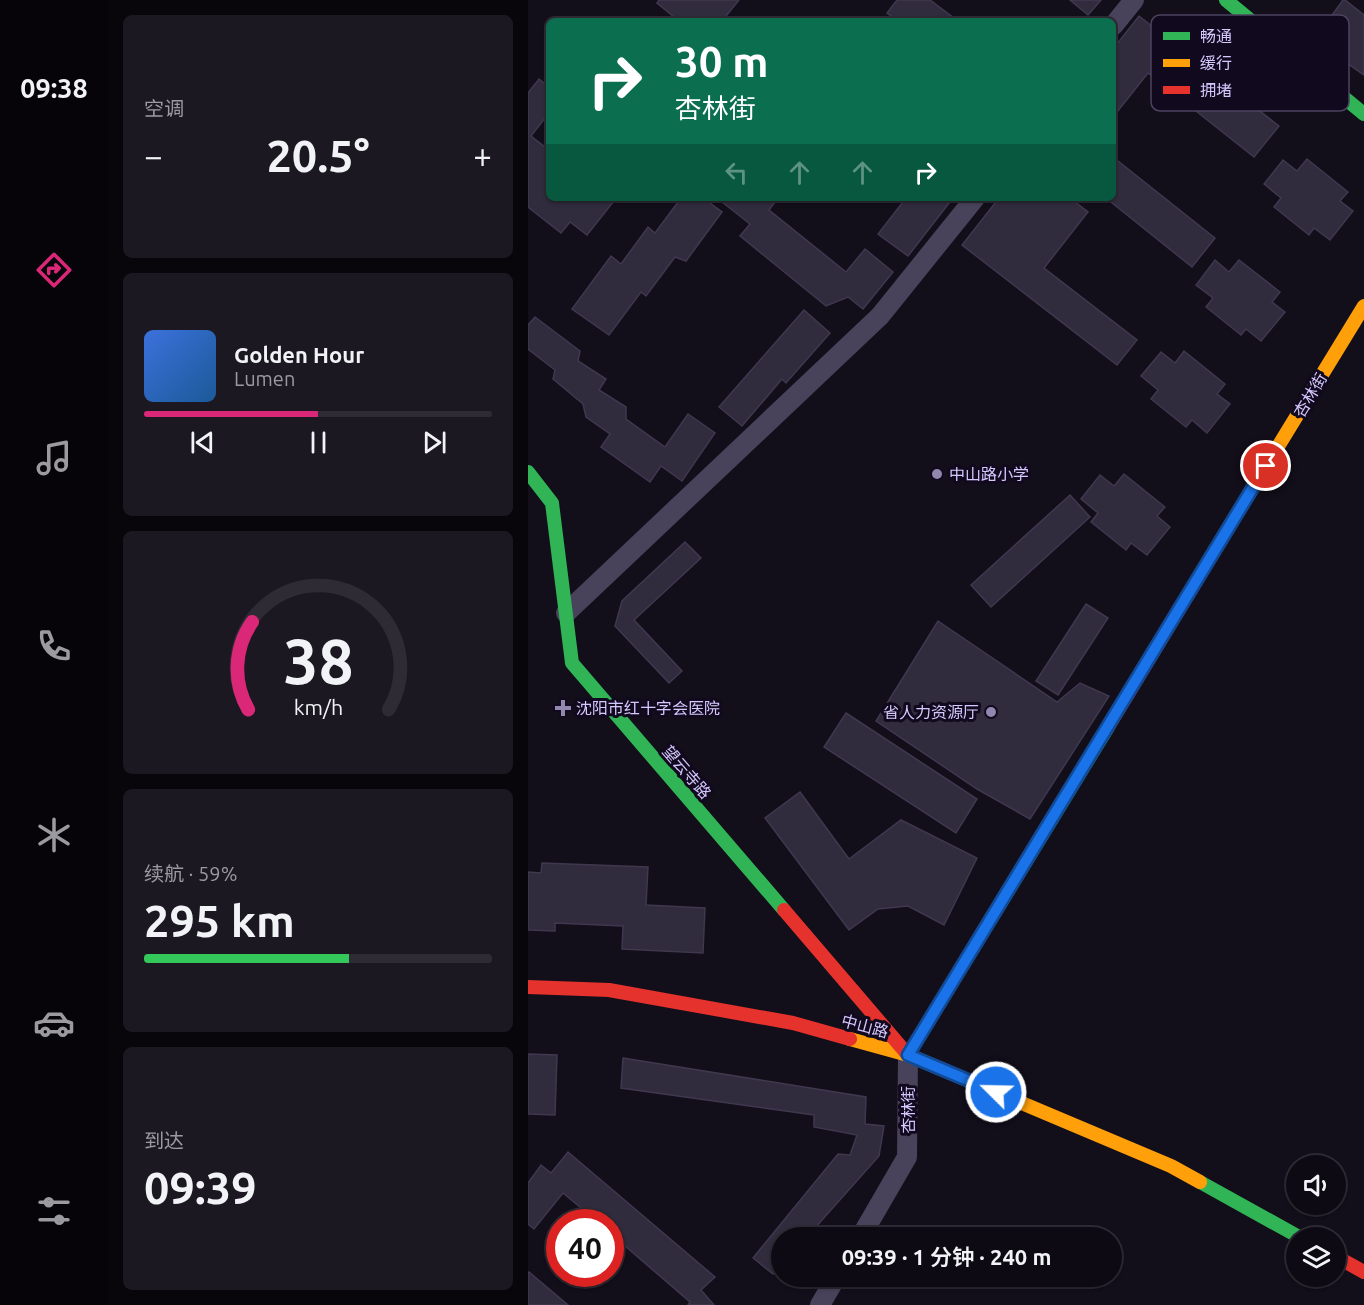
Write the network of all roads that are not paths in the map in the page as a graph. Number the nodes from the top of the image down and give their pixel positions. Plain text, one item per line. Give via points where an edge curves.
1 (1134, 0) edge
2 (1226, 0) edge
3 (1244, 15) edge
4 (1116, 22) edge
5 (1349, 102) edge
6 (1364, 114) edge
7 (973, 201) edge
8 (1364, 306) edge
9 (528, 472) edge
10 (566, 613) junction
11 (528, 987) edge
12 (908, 1055) junction
13 (866, 1227) edge
14 (1286, 1230) edge
15 (1346, 1262) edge
16 (1364, 1272) edge
17 (831, 1287) edge
18 (820, 1305) edge

1 - 4 street
2 - 3 street
5 - 6 street
7 - 10 street via 880,316
8 - 12 street, 杏林街
9 - 10 street, 望云寺路 via 552,503
10 - 12 street, 望云寺路 via 572,663
11 - 12 street, 中山路 via 609,990 794,1023
12 - 13 street, 杏林街 via 907,1157
12 - 14 street, 中山路 via 1171,1166
15 - 16 street
17 - 18 street

